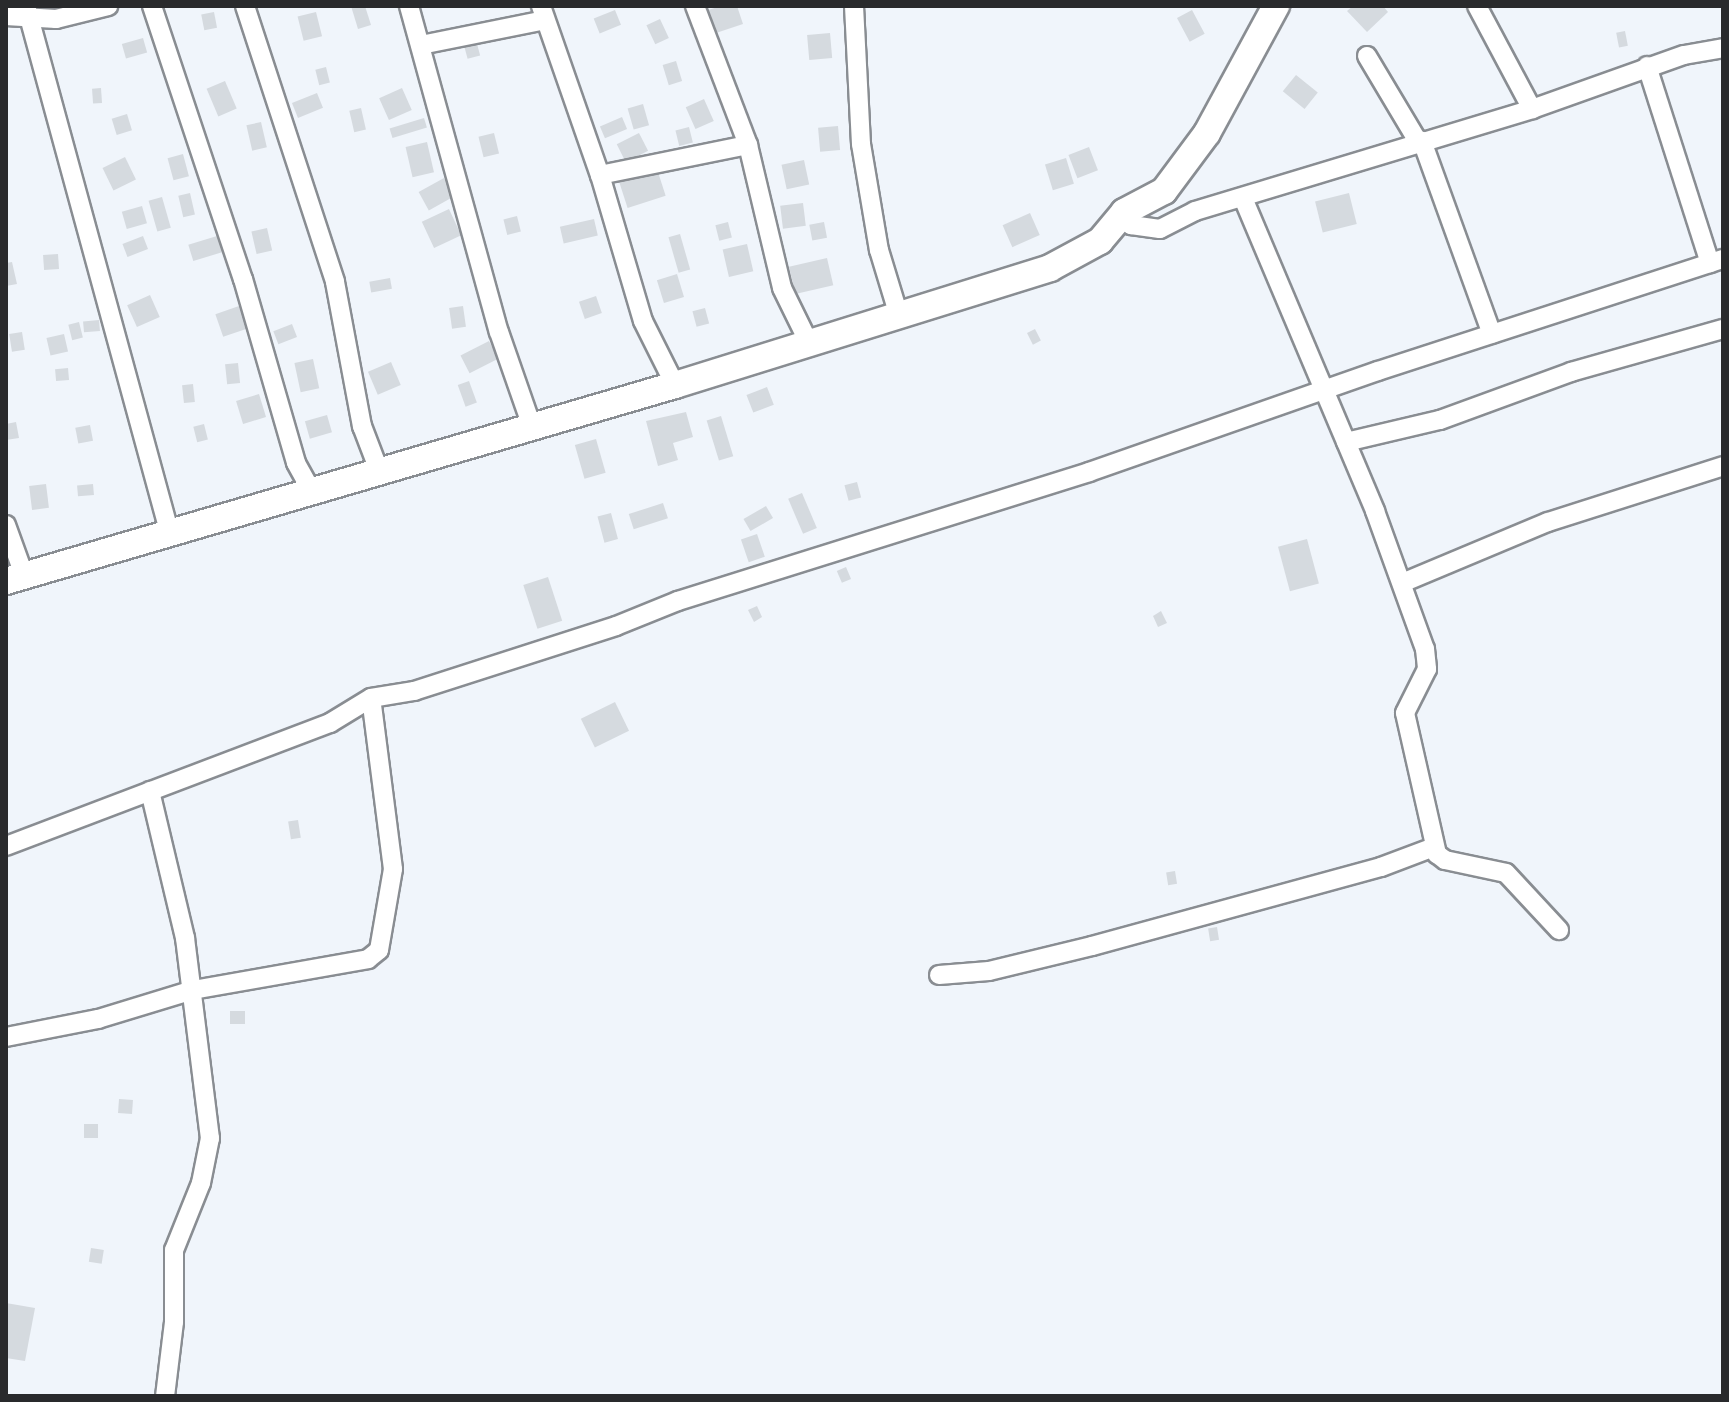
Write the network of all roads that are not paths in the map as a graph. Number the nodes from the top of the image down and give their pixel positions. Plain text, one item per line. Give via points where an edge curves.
1 (108, 6) edge
2 (152, 6) edge
3 (245, 6) edge
4 (409, 6) edge
5 (695, 6) edge
6 (854, 6) edge
7 (1276, 6) edge
8 (1477, 6) edge
9 (28, 10) edge
10 (543, 13) edge
11 (6, 16) edge
12 (421, 45) junction
13 (1723, 48) edge
14 (1367, 56) dead end
15 (1647, 66) junction
16 (1532, 109) junction
17 (1422, 141) junction
18 (748, 145) junction
19 (600, 175) junction
20 (1243, 198) junction
21 (1124, 212) junction
22 (1716, 261) edge
23 (899, 316) junction
24 (1723, 329) edge
25 (1492, 334) junction
26 (809, 343) junction
27 (675, 385) junction
28 (1322, 393) junction
29 (531, 424) junction
30 (1346, 442) junction
31 (1723, 466) edge
32 (378, 468) junction
33 (310, 488) junction
34 (6, 525) edge
35 (169, 531) junction
36 (15, 578) edge
37 (1402, 583) junction
38 (371, 698) junction
39 (150, 791) junction
40 (6, 846) edge
41 (1434, 847) junction
42 (1559, 930) dead end
43 (939, 975) dead end
44 (193, 990) junction
45 (6, 1037) edge
46 (165, 1396) edge

1 - 9 street via 56,19
2 - 33 street via 243,279 296,463
3 - 32 street via 335,282 362,426
4 - 12 street
5 - 18 street
6 - 23 street via 861,144 879,250
7 - 21 main road via 1207,133 1164,191
8 - 16 street
9 - 11 street
9 - 35 street via 146,463
10 - 12 street
10 - 19 street
12 - 29 street via 499,332
13 - 15 street
14 - 17 street
15 - 16 street
15 - 22 street
16 - 17 street
17 - 20 street
17 - 25 street
18 - 19 street
18 - 26 street via 782,288
19 - 27 street via 643,321
20 - 21 street via 1195,211 1160,229 1131,225
20 - 28 street
21 - 23 main road via 1100,241 1050,268
22 - 25 street
23 - 26 main road
24 - 30 street via 1571,372 1440,420
25 - 28 street
26 - 27 main road
27 - 29 main road
28 - 30 street
28 - 38 street via 414,691
29 - 32 main road
30 - 37 street
31 - 37 street via 1548,522
32 - 33 main road
33 - 35 main road
34 - 36 street
35 - 36 main road
37 - 41 street via 1427,660 1424,680 1405,713
38 - 39 street via 330,723
38 - 44 street via 393,869 379,950 368,959
39 - 40 street
39 - 44 street
41 - 42 street via 1445,860 1506,873
41 - 43 street via 1381,867 1092,946 989,971
44 - 45 street via 98,1019
44 - 46 street via 210,1138 201,1183 174,1250 174,1322

